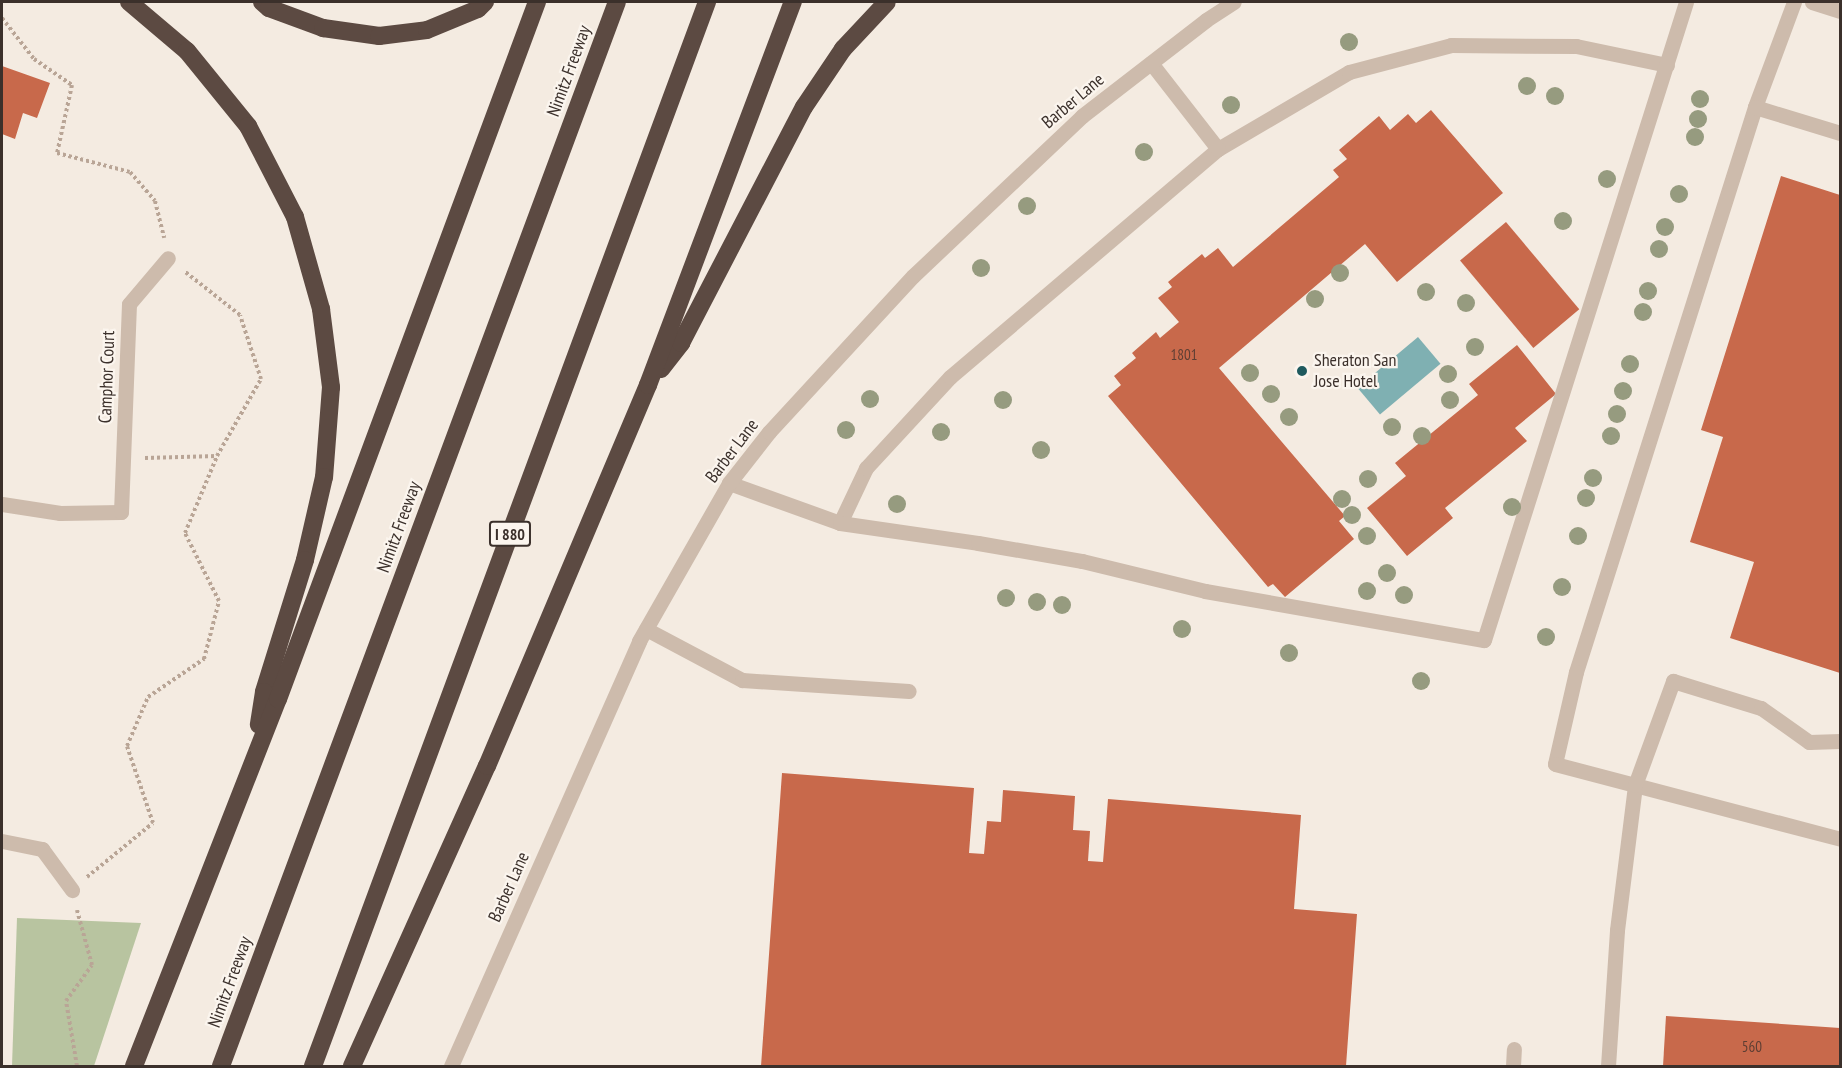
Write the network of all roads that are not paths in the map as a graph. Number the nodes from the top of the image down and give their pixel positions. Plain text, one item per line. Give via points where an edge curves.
1 (129, 2) edge
2 (262, 2) edge
3 (485, 2) edge
4 (537, 2) edge
5 (617, 2) edge
6 (707, 2) edge
7 (793, 2) edge
8 (887, 2) edge
9 (1234, 2) edge
10 (1686, 2) edge
11 (1794, 2) edge
12 (1812, 2) edge
13 (1840, 11) edge
14 (1151, 63) junction
15 (1667, 66) junction
16 (1755, 107) junction
17 (1840, 133) edge
18 (1218, 149) junction
19 (168, 258) road end
20 (648, 385) junction
21 (729, 483) junction
22 (2, 504) edge
23 (840, 523) junction
24 (646, 629) junction
25 (909, 691) dead end
26 (1840, 741) edge
27 (255, 752) junction
28 (1635, 785) junction
29 (1840, 839) edge
30 (2, 841) edge
31 (72, 890) road end
32 (1514, 1050) dead end
33 (134, 1066) edge
34 (221, 1066) edge
35 (313, 1066) edge
36 (352, 1066) edge
37 (451, 1066) edge
38 (1513, 1066) edge
39 (1608, 1066) edge

1 - 27 highway via 187,51 248,126 295,217 321,309 331,387 324,477 305,560 264,692
2 - 3 highway via 323,28 379,36 427,30 478,9
4 - 27 highway
5 - 34 highway, Nimitz Freeway
6 - 35 highway, I 880
7 - 20 highway
8 - 20 highway via 843,49 804,107 681,343
9 - 14 street, Barber Lane
10 - 15 street
11 - 16 street
12 - 13 street
14 - 18 street
14 - 21 street, Barber Lane via 1082,116 913,276 769,432
15 - 18 street via 1576,46 1451,45 1349,72
15 - 23 street via 1484,640 1205,591 1082,561
16 - 17 street
16 - 28 street via 1576,672 1555,764
18 - 23 street via 950,377 866,468
19 - 22 street, Camphor Court via 129,304 121,512 60,513
20 - 36 highway via 487,766
21 - 23 street
21 - 24 street, Barber Lane
24 - 25 street via 742,680
24 - 37 street, Barber Lane
26 - 28 street via 1809,742 1761,708 1673,681
27 - 33 highway
28 - 29 street
28 - 39 street via 1617,930
30 - 31 street via 42,849
32 - 38 street

